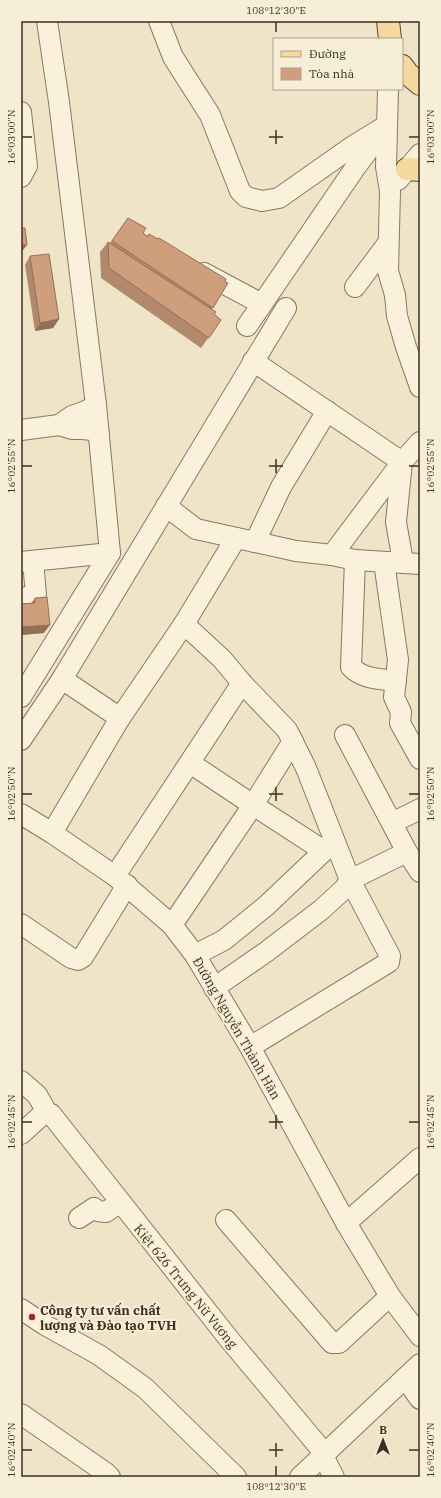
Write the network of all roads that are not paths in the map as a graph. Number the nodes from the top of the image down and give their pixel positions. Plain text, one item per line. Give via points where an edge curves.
1 (47, 21) edge
2 (159, 21) edge
3 (376, 21) edge
4 (389, 34) edge
5 (403, 67) edge
6 (420, 84) edge
7 (388, 90) edge
8 (21, 112) edge
9 (387, 125) junction
10 (416, 165) edge
11 (21, 176) edge
12 (390, 191) junction
13 (388, 243) junction
14 (187, 264) edge
15 (355, 287) dead end
16 (262, 304) junction
17 (286, 308) dead end
18 (247, 326) dead end
19 (253, 361) junction
20 (420, 387) edge
21 (96, 405) junction
22 (327, 411) junction
23 (59, 425) junction
24 (21, 430) edge
25 (99, 434) junction
26 (420, 442) edge
27 (402, 462) junction
28 (166, 506) junction
29 (246, 540) junction
30 (110, 553) junction
31 (332, 555) junction
32 (24, 559) edge
33 (355, 560) junction
34 (403, 563) edge
35 (21, 598) edge
36 (184, 624) junction
37 (62, 679) junction
38 (396, 681) junction
39 (242, 683) junction
40 (21, 696) edge
41 (120, 718) junction
42 (345, 735) dead end
43 (21, 740) edge
44 (293, 741) junction
45 (420, 759) edge
46 (190, 763) junction
47 (253, 805) junction
48 (420, 809) edge
49 (21, 814) edge
50 (392, 823) junction
51 (52, 833) junction
52 (407, 852) junction
53 (420, 872) edge
54 (350, 880) junction
55 (121, 881) junction
56 (21, 924) edge
57 (172, 925) junction
58 (195, 955) junction
59 (214, 988) junction
60 (250, 1047) junction
61 (21, 1081) edge
62 (21, 1099) edge
63 (45, 1111) junction
64 (21, 1134) edge
65 (420, 1158) edge
66 (119, 1203) junction
67 (79, 1218) dead end
68 (226, 1220) dead end
69 (346, 1223) junction
70 (390, 1296) junction
71 (21, 1309) edge
72 (420, 1336) edge
73 (420, 1364) edge
74 (405, 1378) junction
75 (420, 1399) edge
76 (21, 1414) edge
77 (324, 1455) junction
78 (110, 1477) edge
79 (236, 1477) edge
80 (300, 1477) edge
81 (334, 1477) edge

1 - 21 street
2 - 9 street via 173,57 210,115 240,191 246,197 262,201 279,198
3 - 4 street
5 - 6 main road
7 - 9 street
8 - 11 street via 28,166
9 - 12 street via 386,167
9 - 16 street
10 - 12 street
12 - 13 street
13 - 15 street
13 - 20 street via 388,271 395,295 397,316
14 - 16 street
16 - 18 street
17 - 19 street
19 - 22 street
19 - 28 street
21 - 23 street
21 - 25 street
22 - 27 street
22 - 29 street
23 - 24 street
23 - 25 street via 72,429 92,430
25 - 30 street
26 - 27 street
27 - 31 street
27 - 34 street via 396,522
28 - 29 street via 196,529
28 - 37 street
29 - 31 street via 296,551
29 - 36 street
30 - 32 street
30 - 40 street
31 - 33 street
32 - 35 street via 36,595
33 - 34 street
33 - 38 street via 351,667 365,676
34 - 38 street
36 - 39 street via 222,659
36 - 41 street
37 - 41 street
37 - 43 street
38 - 45 street via 394,697 401,712 400,723
39 - 44 street via 287,730
39 - 46 street
41 - 51 street
42 - 50 street
44 - 47 street
44 - 54 street
46 - 47 street
46 - 55 street
47 - 57 street
47 - 58 street via 324,851 242,926 224,940
48 - 50 street
49 - 51 street, Đường Nguyễn Thành Hãn
50 - 52 street
51 - 55 street, Đường Nguyễn Thành Hãn
52 - 53 street
52 - 54 street
54 - 59 street via 321,910
54 - 60 street via 390,956 389,962
55 - 56 street via 83,957 78,960 71,958
55 - 57 street, Đường Nguyễn Thành Hãn
57 - 58 street, Đường Nguyễn Thành Hãn
58 - 59 street, Đường Nguyễn Thành Hãn
59 - 60 street, Đường Nguyễn Thành Hãn
60 - 69 street, Đường Nguyễn Thành Hãn
61 - 63 street, Kiệt 626 Trưng Nữ Vương via 37,1095
62 - 63 street
63 - 64 street
63 - 66 street, Kiệt 626 Trưng Nữ Vương
65 - 69 street
66 - 67 street via 106,1212 94,1208
66 - 77 street, Kiệt 626 Trưng Nữ Vương
68 - 70 street via 332,1343 339,1343
69 - 70 street, Đường Nguyễn Thành Hãn
70 - 72 street, Đường Nguyễn Thành Hãn
71 - 79 street via 99,1355 145,1388
73 - 74 street
74 - 75 street
74 - 77 street
76 - 78 street
77 - 80 street
77 - 81 street, Kiệt 626 Trưng Nữ Vương

